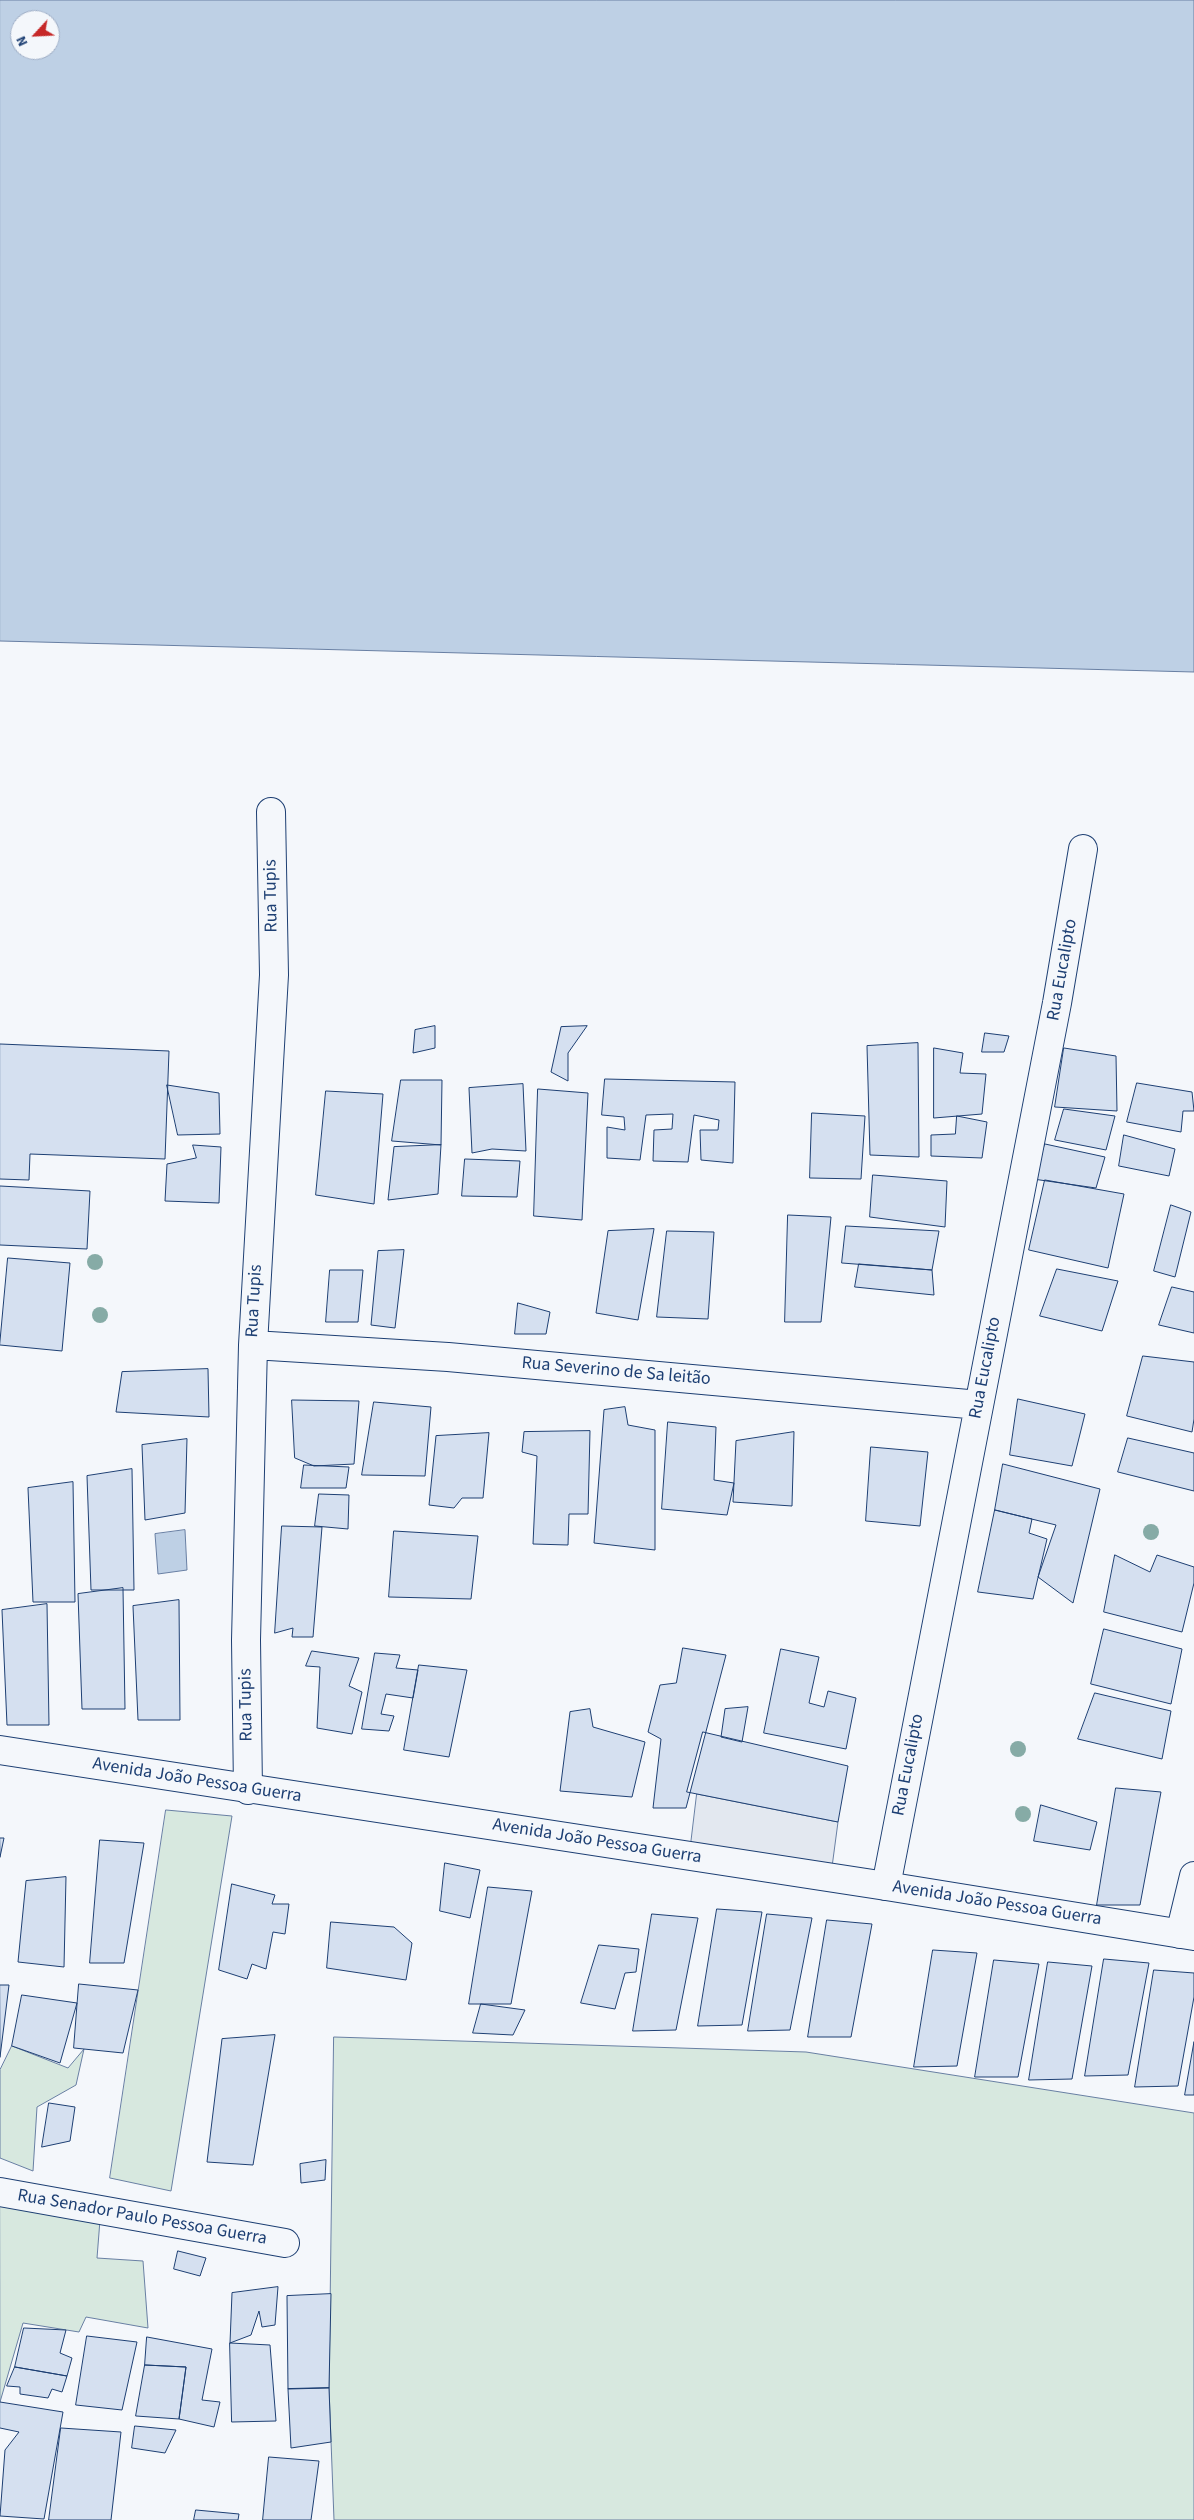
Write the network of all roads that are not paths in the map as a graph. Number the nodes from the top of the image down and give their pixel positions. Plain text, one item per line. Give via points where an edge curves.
1 (271, 812) dead end
2 (1083, 849) dead end
3 (253, 1345) junction
4 (979, 1405) junction
5 (0, 1750) edge
6 (248, 1790) junction
7 (1194, 1876) edge
8 (886, 1886) junction
9 (1187, 1935) edge
10 (0, 2192) edge
11 (285, 2243) dead end

1 - 3 street, Rua Tupis via 274,975
2 - 4 street, Rua Eucalipto via 1057,1003
3 - 4 street, Rua Severino de Sa leitão via 458,1358
3 - 6 street, Rua Tupis via 246,1640
4 - 8 street, Rua Eucalipto
5 - 6 street, Avenida João Pessoa Guerra
6 - 8 street, Avenida João Pessoa Guerra
7 - 9 street
8 - 9 street, Avenida João Pessoa Guerra
10 - 11 street, Rua Senador Paulo Pessoa Guerra

